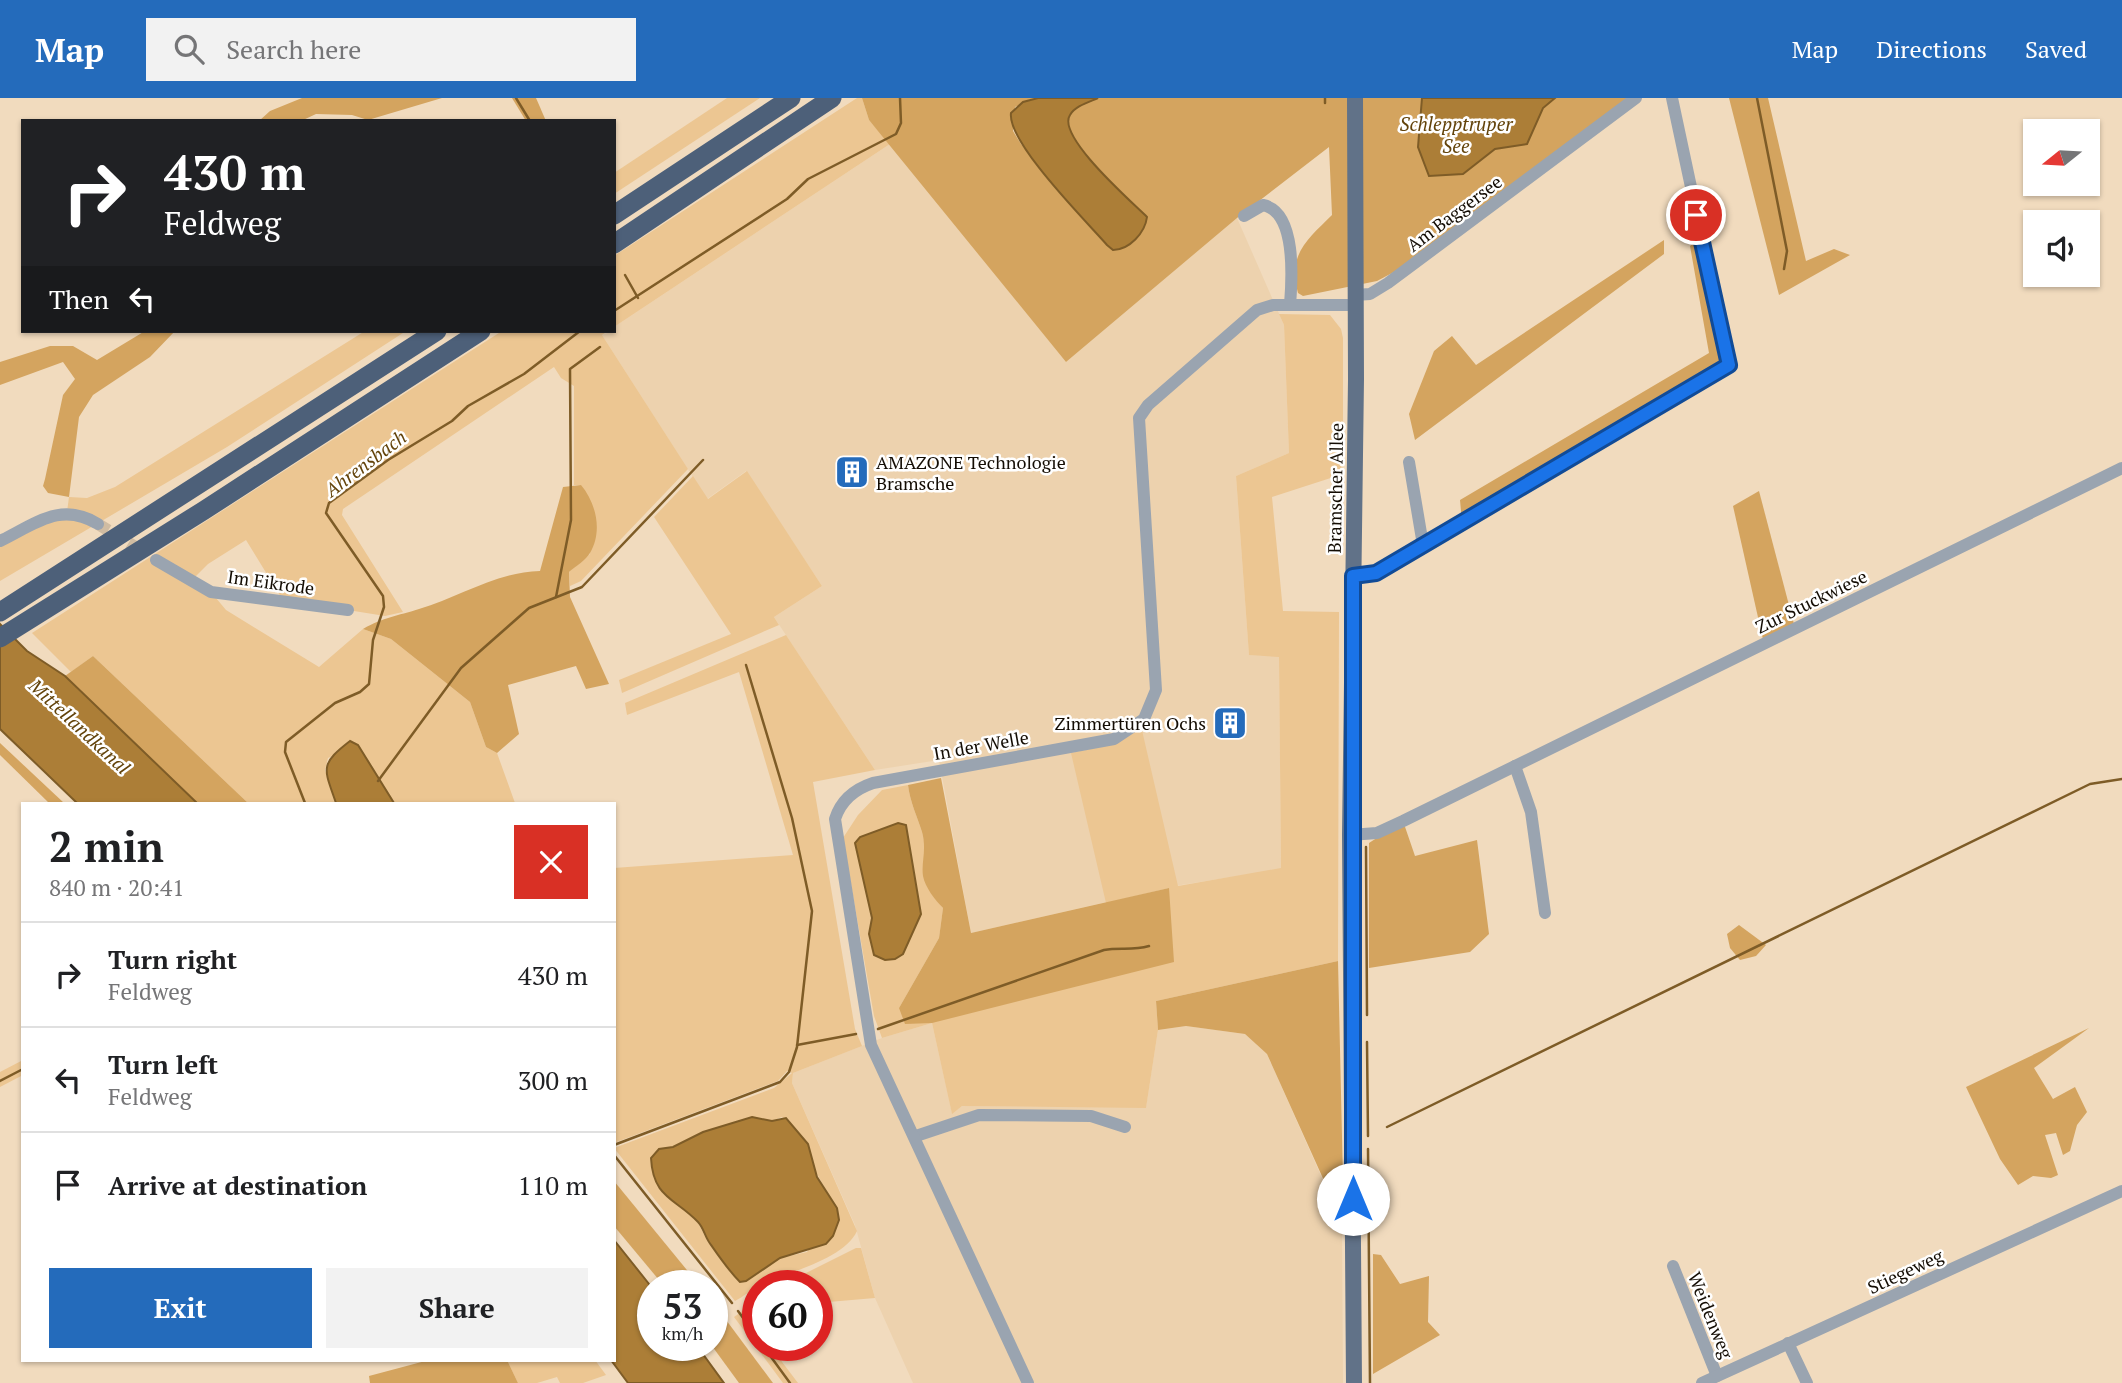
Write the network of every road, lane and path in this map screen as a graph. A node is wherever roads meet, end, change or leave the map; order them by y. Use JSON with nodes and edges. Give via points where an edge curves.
{"nodes":[{"id":1,"x":791,"y":98,"type":"edge"},
{"id":2,"x":832,"y":98,"type":"edge"},
{"id":3,"x":1354,"y":98,"type":"edge"},
{"id":4,"x":1636,"y":98,"type":"edge"},
{"id":5,"x":1672,"y":98,"type":"edge"},
{"id":6,"x":616,"y":214,"type":"edge"},
{"id":7,"x":1244,"y":216,"type":"dead end"},
{"id":8,"x":616,"y":243,"type":"edge"},
{"id":9,"x":1355,"y":300,"type":"junction"},
{"id":10,"x":1290,"y":305,"type":"junction"},
{"id":11,"x":434,"y":333,"type":"edge"},
{"id":12,"x":478,"y":333,"type":"edge"},
{"id":13,"x":1409,"y":462,"type":"dead end"},
{"id":14,"x":2122,"y":468,"type":"edge"},
{"id":15,"x":98,"y":524,"type":"tunnel mouth"},
{"id":16,"x":0,"y":541,"type":"edge"},
{"id":17,"x":1423,"y":545,"type":"junction"},
{"id":18,"x":156,"y":560,"type":"tunnel mouth"},
{"id":19,"x":1353,"y":576,"type":"junction"},
{"id":20,"x":348,"y":610,"type":"dead end"},
{"id":21,"x":2,"y":611,"type":"edge"},
{"id":22,"x":0,"y":638,"type":"edge"},
{"id":23,"x":1515,"y":766,"type":"junction"},
{"id":24,"x":1350,"y":835,"type":"junction"},
{"id":25,"x":1545,"y":913,"type":"dead end"},
{"id":26,"x":1125,"y":1127,"type":"dead end"},
{"id":27,"x":916,"y":1136,"type":"junction"},
{"id":28,"x":2122,"y":1191,"type":"edge"},
{"id":29,"x":1673,"y":1266,"type":"dead end"},
{"id":30,"x":1788,"y":1343,"type":"junction"},
{"id":31,"x":1717,"y":1376,"type":"junction"},
{"id":32,"x":1028,"y":1383,"type":"edge"},
{"id":33,"x":1354,"y":1383,"type":"edge"},
{"id":34,"x":1702,"y":1383,"type":"edge"},
{"id":35,"x":1807,"y":1383,"type":"edge"}],
"edges":[{"from":1,"to":6,"type":"highway"},
{"from":2,"to":8,"type":"highway"},
{"from":3,"to":9,"type":"main road","name":"Bramscher Allee"},
{"from":4,"to":9,"type":"street","name":"Am Baggersee","via":[[1388,283]]},
{"from":5,"to":17,"type":"street","via":[[1729,365]]},
{"from":7,"to":10,"type":"street","via":[[1263,205],[1279,216],[1291,253]]},
{"from":9,"to":10,"type":"street","name":"In der Welle"},
{"from":9,"to":19,"type":"main road","name":"Bramscher Allee"},
{"from":10,"to":27,"type":"street","name":"In der Welle","via":[[1257,310],[1148,405],[1139,418],[1156,690],[1144,719],[1114,739],[873,783],[857,789],[838,809],[835,819],[871,1045]]},
{"from":11,"to":21,"type":"highway"},
{"from":12,"to":22,"type":"highway"},
{"from":13,"to":17,"type":"street"},
{"from":14,"to":23,"type":"street","name":"Zur Stuckwiese"},
{"from":15,"to":16,"type":"street","via":[[83,514],[67,512]]},
{"from":17,"to":19,"type":"street","via":[[1376,573]]},
{"from":18,"to":20,"type":"street","name":"Im Eikrode","via":[[211,592]]},
{"from":19,"to":24,"type":"main road","name":"Bramscher Allee"},
{"from":23,"to":24,"type":"street","name":"Zur Stuckwiese","via":[[1377,833]]},
{"from":23,"to":25,"type":"street","via":[[1531,812]]},
{"from":24,"to":33,"type":"main road","name":"Bramscher Allee"},
{"from":26,"to":27,"type":"street","via":[[1091,1116],[979,1115]]},
{"from":27,"to":32,"type":"street","name":"In der Welle"},
{"from":28,"to":30,"type":"street","name":"Stiegeweg"},
{"from":29,"to":31,"type":"street","name":"Weidenweg"},
{"from":30,"to":31,"type":"street","name":"Stiegeweg"},
{"from":30,"to":35,"type":"street"},
{"from":31,"to":34,"type":"street","name":"Stiegeweg"}]}
